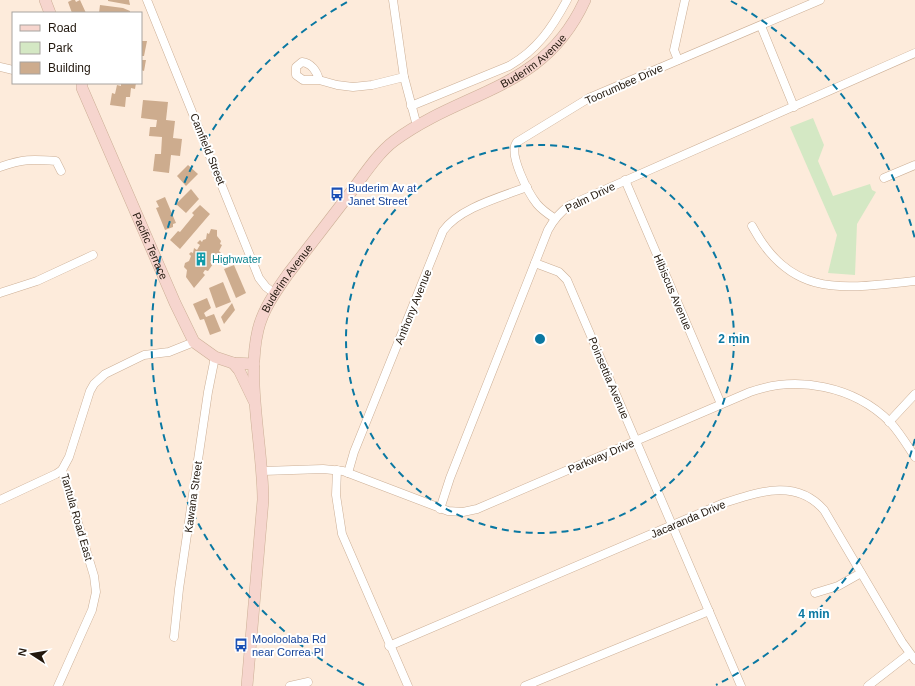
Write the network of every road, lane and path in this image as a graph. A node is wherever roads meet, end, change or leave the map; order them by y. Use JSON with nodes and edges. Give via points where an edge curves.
{"nodes":[{"id":1,"x":45,"y":0,"type":"edge"},
{"id":2,"x":147,"y":0,"type":"edge"},
{"id":3,"x":392,"y":0,"type":"edge"},
{"id":4,"x":567,"y":0,"type":"edge"},
{"id":5,"x":585,"y":0,"type":"edge"},
{"id":6,"x":684,"y":0,"type":"edge"},
{"id":7,"x":820,"y":0,"type":"edge"},
{"id":8,"x":50,"y":12,"type":"edge"},
{"id":9,"x":761,"y":26,"type":"junction"},
{"id":10,"x":915,"y":53,"type":"edge"},
{"id":11,"x":678,"y":60,"type":"junction"},
{"id":12,"x":0,"y":67,"type":"edge"},
{"id":13,"x":12,"y":70,"type":"edge"},
{"id":14,"x":404,"y":77,"type":"junction"},
{"id":15,"x":319,"y":80,"type":"dead end"},
{"id":16,"x":81,"y":85,"type":"edge"},
{"id":17,"x":411,"y":106,"type":"junction"},
{"id":18,"x":794,"y":107,"type":"junction"},
{"id":19,"x":417,"y":126,"type":"junction"},
{"id":20,"x":915,"y":165,"type":"edge"},
{"id":21,"x":0,"y":167,"type":"edge"},
{"id":22,"x":61,"y":171,"type":"dead end"},
{"id":23,"x":884,"y":178,"type":"dead end"},
{"id":24,"x":625,"y":180,"type":"junction"},
{"id":25,"x":527,"y":187,"type":"junction"},
{"id":26,"x":554,"y":218,"type":"junction"},
{"id":27,"x":752,"y":226,"type":"dead end"},
{"id":28,"x":93,"y":255,"type":"dead end"},
{"id":29,"x":535,"y":263,"type":"junction"},
{"id":30,"x":915,"y":281,"type":"edge"},
{"id":31,"x":0,"y":293,"type":"edge"},
{"id":32,"x":274,"y":293,"type":"junction"},
{"id":33,"x":194,"y":342,"type":"junction"},
{"id":34,"x":215,"y":357,"type":"junction"},
{"id":35,"x":233,"y":363,"type":"junction"},
{"id":36,"x":254,"y":364,"type":"junction"},
{"id":37,"x":915,"y":394,"type":"edge"},
{"id":38,"x":721,"y":404,"type":"junction"},
{"id":39,"x":256,"y":406,"type":"junction"},
{"id":40,"x":889,"y":422,"type":"junction"},
{"id":41,"x":636,"y":440,"type":"junction"},
{"id":42,"x":915,"y":457,"type":"edge"},
{"id":43,"x":62,"y":470,"type":"junction"},
{"id":44,"x":337,"y":470,"type":"junction"},
{"id":45,"x":263,"y":471,"type":"junction"},
{"id":46,"x":348,"y":473,"type":"junction"},
{"id":47,"x":0,"y":500,"type":"edge"},
{"id":48,"x":440,"y":509,"type":"junction"},
{"id":49,"x":672,"y":526,"type":"junction"},
{"id":50,"x":861,"y":573,"type":"junction"},
{"id":51,"x":815,"y":593,"type":"dead end"},
{"id":52,"x":709,"y":611,"type":"junction"},
{"id":53,"x":174,"y":637,"type":"dead end"},
{"id":54,"x":389,"y":646,"type":"junction"},
{"id":55,"x":912,"y":657,"type":"edge"},
{"id":56,"x":308,"y":682,"type":"dead end"},
{"id":57,"x":58,"y":686,"type":"edge"},
{"id":58,"x":248,"y":686,"type":"edge"},
{"id":59,"x":290,"y":686,"type":"edge"},
{"id":60,"x":408,"y":686,"type":"edge"},
{"id":61,"x":525,"y":686,"type":"edge"},
{"id":62,"x":741,"y":686,"type":"edge"},
{"id":63,"x":868,"y":686,"type":"edge"}],
"edges":[{"from":1,"to":8,"type":"main road"},
{"from":2,"to":32,"type":"street","name":"Camfield Street","via":[[259,278]]},
{"from":3,"to":14,"type":"street"},
{"from":4,"to":17,"type":"street","name":"Buderim Avenue","via":[[548,33],[519,60]]},
{"from":5,"to":19,"type":"main road","name":"Buderim Avenue","via":[[564,37],[536,64],[517,77]]},
{"from":6,"to":11,"type":"street","via":[[674,50]]},
{"from":7,"to":9,"type":"street","name":"Toorumbee Drive"},
{"from":9,"to":11,"type":"street","name":"Toorumbee Drive"},
{"from":9,"to":18,"type":"street"},
{"from":10,"to":18,"type":"street","name":"Palm Drive"},
{"from":11,"to":25,"type":"street","name":"Toorumbee Drive","via":[[589,98],[517,142],[514,157]]},
{"from":12,"to":13,"type":"street"},
{"from":14,"to":15,"type":"street","via":[[353,87]]},
{"from":14,"to":17,"type":"street"},
{"from":16,"to":33,"type":"main road","name":"Pacific Terrace"},
{"from":17,"to":19,"type":"street"},
{"from":18,"to":24,"type":"street","name":"Palm Drive"},
{"from":19,"to":32,"type":"main road","name":"Buderim Avenue","via":[[393,142],[374,161]]},
{"from":20,"to":23,"type":"street"},
{"from":21,"to":22,"type":"street","via":[[22,159],[32,159],[56,161]]},
{"from":24,"to":26,"type":"street","name":"Palm Drive","via":[[570,204]]},
{"from":24,"to":38,"type":"street","name":"Hibiscus Avenue"},
{"from":25,"to":26,"type":"street","name":"Toorumbee Drive","via":[[536,203]]},
{"from":25,"to":46,"type":"street","name":"Anthony Avenue","via":[[460,214],[449,222],[443,231],[354,452]]},
{"from":26,"to":29,"type":"street","name":"Palm Drive"},
{"from":27,"to":30,"type":"street","via":[[766,251],[794,273],[811,281],[844,287]]},
{"from":28,"to":31,"type":"street","via":[[37,281]]},
{"from":29,"to":41,"type":"street","name":"Poinsettia Avenue","via":[[559,272],[565,278]]},
{"from":29,"to":48,"type":"street","name":"Palm Drive"},
{"from":32,"to":36,"type":"main road","name":"Buderim Avenue","via":[[261,318]]},
{"from":33,"to":34,"type":"main road","name":"Pacific Terrace"},
{"from":33,"to":43,"type":"street","name":"Tantula Road East","via":[[173,351],[144,355],[99,379],[90,391],[69,457]]},
{"from":34,"to":35,"type":"main road","name":"Pacific Terrace"},
{"from":34,"to":53,"type":"street","name":"Kawana Street","via":[[179,589]]},
{"from":35,"to":36,"type":"main road","name":"Pacific Terrace"},
{"from":35,"to":39,"type":"main road"},
{"from":36,"to":39,"type":"main road","name":"Buderim Avenue"},
{"from":37,"to":40,"type":"street"},
{"from":38,"to":40,"type":"street","name":"Parkway Drive","via":[[762,388],[805,384],[844,393],[868,406]]},
{"from":38,"to":41,"type":"street","name":"Parkway Drive"},
{"from":39,"to":45,"type":"main road","name":"Buderim Avenue"},
{"from":40,"to":42,"type":"street","name":"Parkway Drive"},
{"from":41,"to":48,"type":"street","name":"Parkway Drive","via":[[477,509],[456,512]]},
{"from":41,"to":49,"type":"street","name":"Poinsettia Avenue"},
{"from":43,"to":47,"type":"street"},
{"from":43,"to":57,"type":"street","name":"Tantula Road East","via":[[94,576],[96,592],[92,610]]},
{"from":44,"to":45,"type":"street","name":"Parkway Drive"},
{"from":44,"to":46,"type":"street","name":"Parkway Drive"},
{"from":44,"to":54,"type":"street","via":[[337,504],[342,534]]},
{"from":45,"to":58,"type":"main road","name":"Buderim Avenue","via":[[263,500]]},
{"from":46,"to":48,"type":"street","name":"Parkway Drive"},
{"from":49,"to":50,"type":"street","name":"Jacaranda Drive","via":[[724,503],[780,490],[798,492],[816,502],[824,510]]},
{"from":49,"to":52,"type":"street","name":"Poinsettia Avenue"},
{"from":49,"to":54,"type":"street","name":"Jacaranda Drive"},
{"from":50,"to":51,"type":"street","via":[[838,586]]},
{"from":50,"to":55,"type":"street","name":"Jacaranda Drive"},
{"from":52,"to":61,"type":"street"},
{"from":52,"to":62,"type":"street","name":"Poinsettia Avenue"},
{"from":54,"to":60,"type":"street"},
{"from":55,"to":63,"type":"street"},
{"from":56,"to":59,"type":"street"}]}
